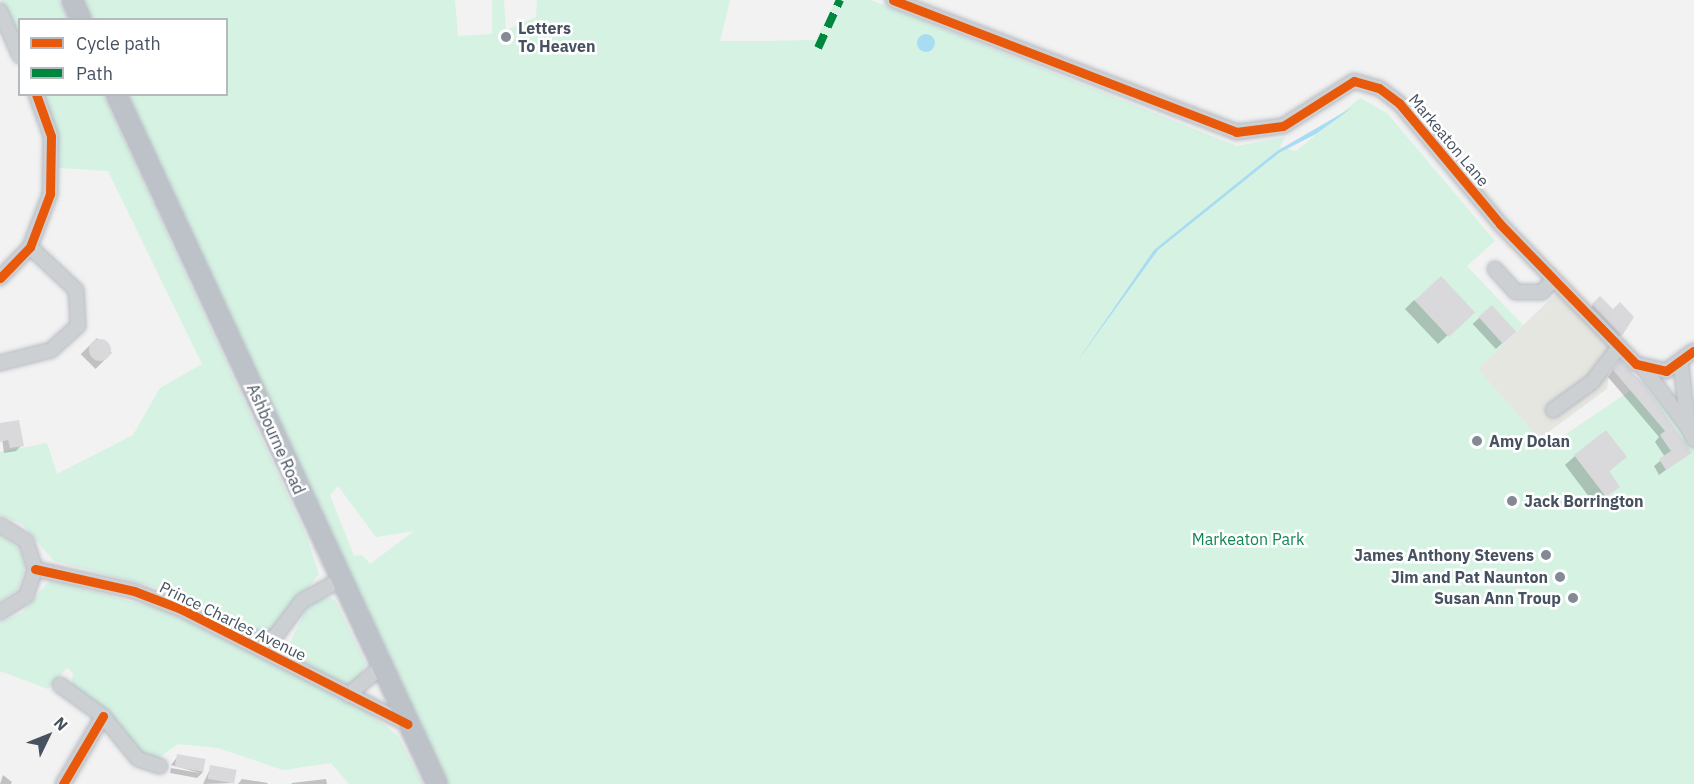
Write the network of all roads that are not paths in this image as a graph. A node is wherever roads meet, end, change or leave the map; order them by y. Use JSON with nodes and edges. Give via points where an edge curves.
{"nodes":[{"id":1,"x":72,"y":0,"type":"edge"},
{"id":2,"x":893,"y":0,"type":"edge"},
{"id":3,"x":0,"y":11,"type":"edge"},
{"id":4,"x":80,"y":18,"type":"edge"},
{"id":5,"x":18,"y":52,"type":"edge"},
{"id":6,"x":37,"y":96,"type":"edge"},
{"id":7,"x":117,"y":96,"type":"edge"},
{"id":8,"x":30,"y":247,"type":"junction"},
{"id":9,"x":1495,"y":269,"type":"dead end"},
{"id":10,"x":0,"y":278,"type":"edge"},
{"id":11,"x":1553,"y":280,"type":"junction"},
{"id":12,"x":1619,"y":347,"type":"junction"},
{"id":13,"x":1694,"y":351,"type":"edge"},
{"id":14,"x":0,"y":363,"type":"edge"},
{"id":15,"x":1681,"y":365,"type":"junction"},
{"id":16,"x":1644,"y":369,"type":"junction"},
{"id":17,"x":1553,"y":410,"type":"dead end"},
{"id":18,"x":1688,"y":427,"type":"junction"},
{"id":19,"x":1694,"y":440,"type":"edge"},
{"id":20,"x":0,"y":525,"type":"edge"},
{"id":21,"x":36,"y":569,"type":"junction"},
{"id":22,"x":340,"y":580,"type":"junction"},
{"id":23,"x":0,"y":612,"type":"edge"},
{"id":24,"x":231,"y":635,"type":"junction"},
{"id":25,"x":381,"y":667,"type":"junction"},
{"id":26,"x":60,"y":685,"type":"dead end"},
{"id":27,"x":348,"y":695,"type":"junction"},
{"id":28,"x":103,"y":716,"type":"junction"},
{"id":29,"x":408,"y":724,"type":"junction"},
{"id":30,"x":160,"y":766,"type":"dead end"},
{"id":31,"x":63,"y":784,"type":"edge"},
{"id":32,"x":436,"y":784,"type":"edge"}],
"edges":[{"from":1,"to":4,"type":"highway"},
{"from":2,"to":11,"type":"street","name":"Markeaton Lane","via":[[1172,112],[1236,132],[1277,128],[1348,84],[1368,84],[1404,109]]},
{"from":3,"to":5,"type":"street"},
{"from":6,"to":8,"type":"street","via":[[51,136],[53,171],[48,205]]},
{"from":7,"to":22,"type":"highway","name":"Ashbourne Road"},
{"from":8,"to":10,"type":"street"},
{"from":8,"to":14,"type":"street","via":[[76,290],[78,326],[51,350]]},
{"from":9,"to":11,"type":"street","via":[[1515,292],[1542,292]]},
{"from":11,"to":12,"type":"street","name":"Markeaton Lane"},
{"from":12,"to":16,"type":"street","name":"Markeaton Lane"},
{"from":12,"to":17,"type":"street","via":[[1592,382]]},
{"from":13,"to":15,"type":"street"},
{"from":15,"to":16,"type":"street","via":[[1665,371]]},
{"from":15,"to":18,"type":"street"},
{"from":16,"to":18,"type":"street","name":"Markeaton Lane"},
{"from":18,"to":19,"type":"street"},
{"from":20,"to":21,"type":"street","via":[[26,541]]},
{"from":21,"to":23,"type":"street","via":[[26,596]]},
{"from":21,"to":24,"type":"street","name":"Prince Charles Avenue","via":[[134,591]]},
{"from":22,"to":24,"type":"street","name":"Prince Charles Avenue","via":[[302,602],[274,638]]},
{"from":22,"to":25,"type":"highway","name":"Ashbourne Road"},
{"from":24,"to":27,"type":"street","name":"Prince Charles Avenue"},
{"from":25,"to":27,"type":"street"},
{"from":25,"to":29,"type":"highway","name":"Ashbourne Road"},
{"from":26,"to":28,"type":"street"},
{"from":27,"to":29,"type":"street","name":"Prince Charles Avenue"},
{"from":28,"to":30,"type":"street","via":[[138,759]]},
{"from":28,"to":31,"type":"street"},
{"from":29,"to":32,"type":"highway","name":"Ashbourne Road"}]}
